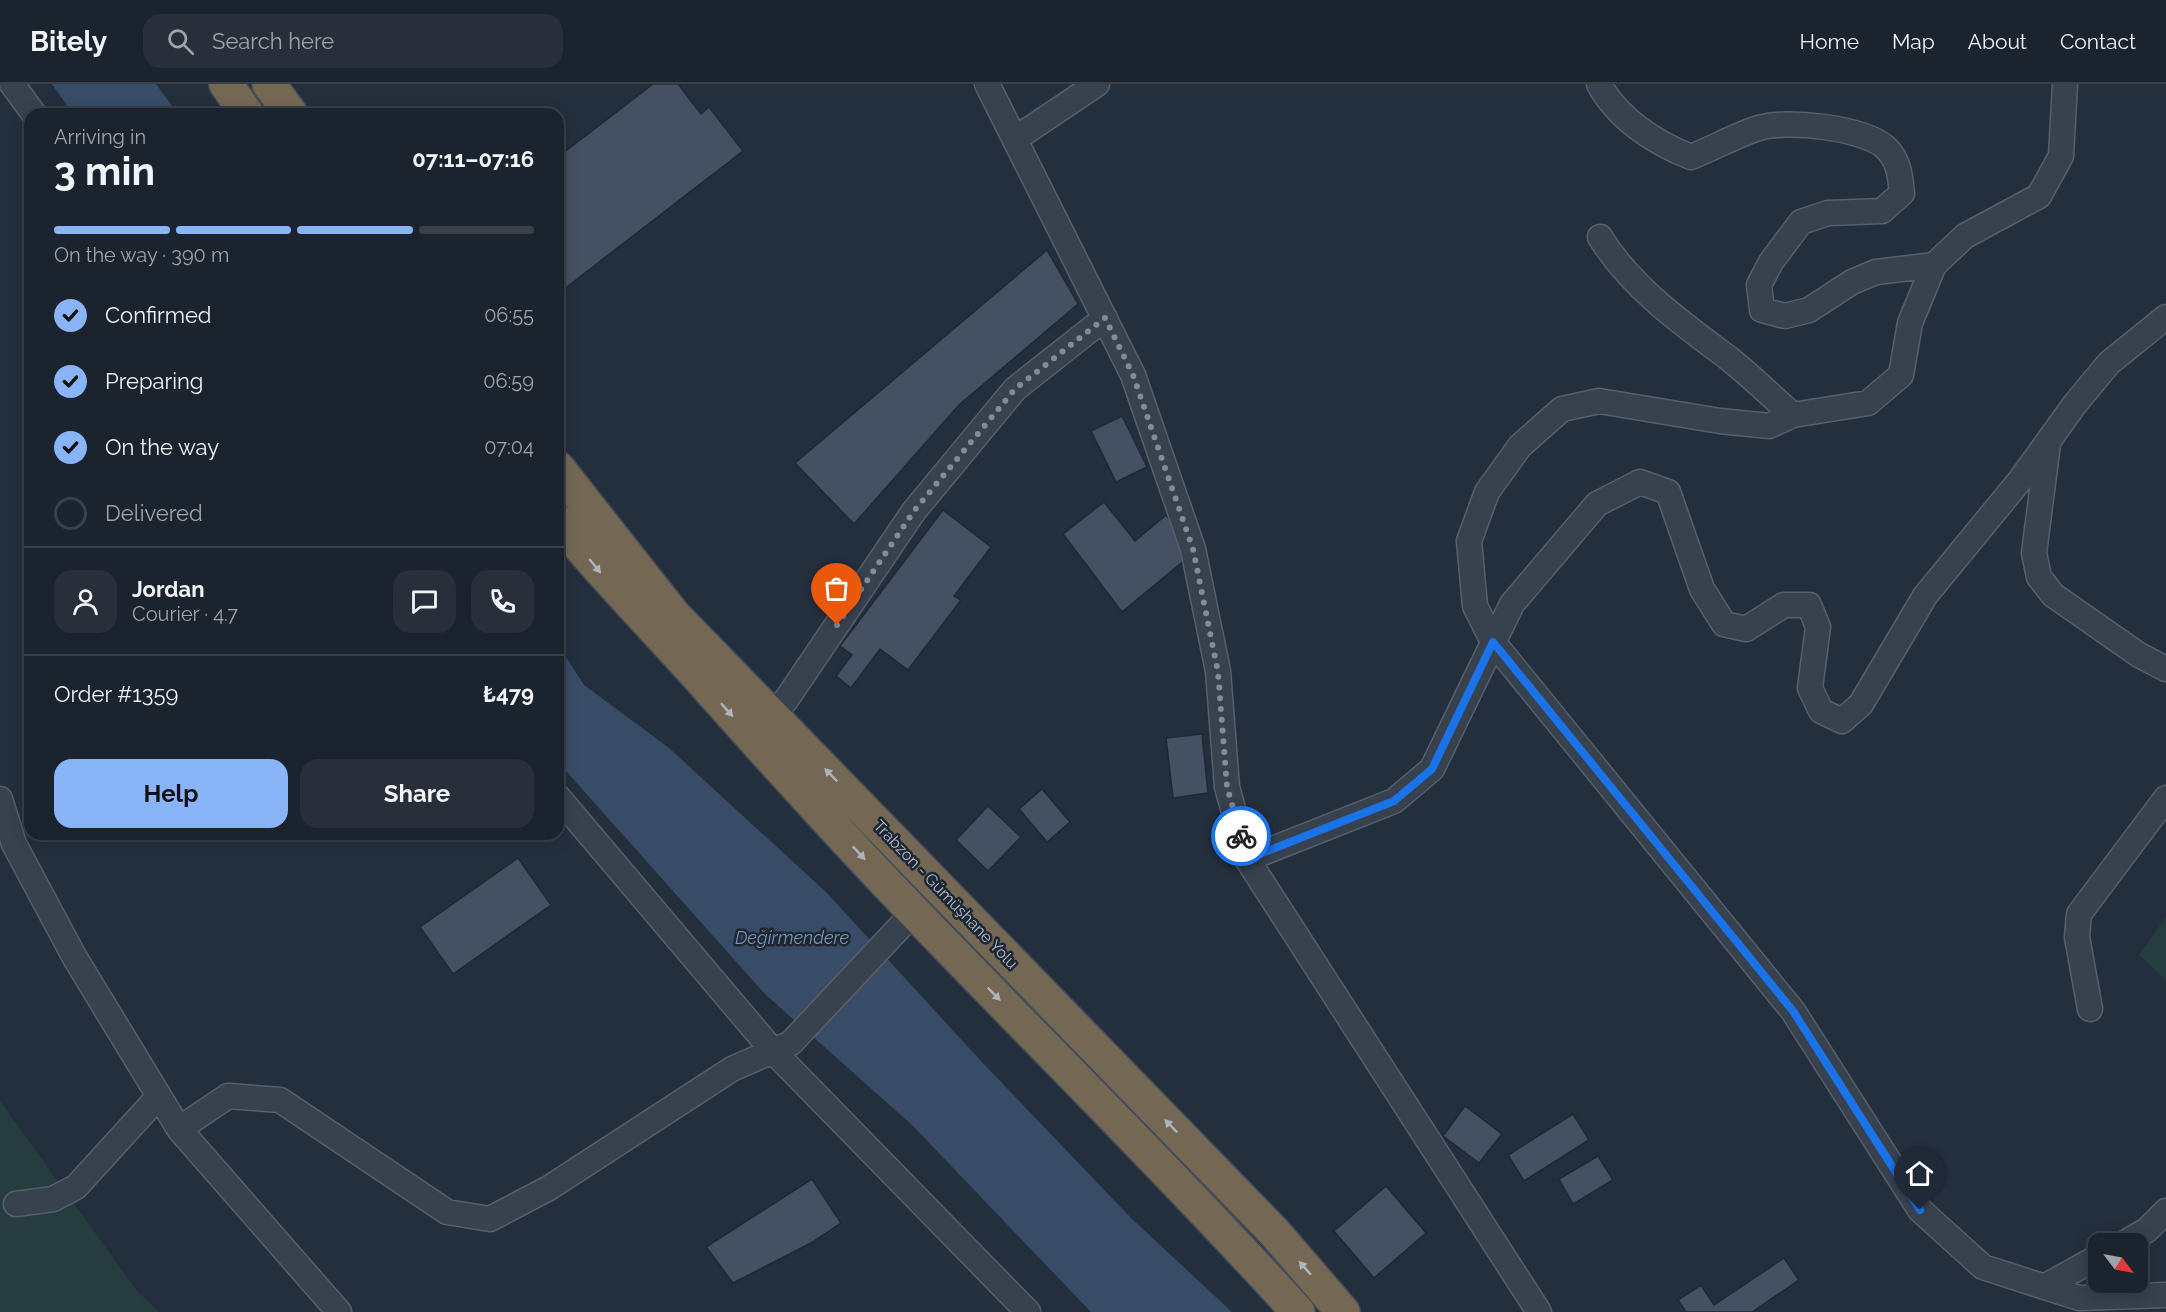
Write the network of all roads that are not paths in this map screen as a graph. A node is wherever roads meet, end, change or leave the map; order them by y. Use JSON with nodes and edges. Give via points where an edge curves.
{"nodes":[{"id":1,"x":12,"y":84,"type":"edge"},
{"id":2,"x":226,"y":84,"type":"edge"},
{"id":3,"x":269,"y":84,"type":"edge"},
{"id":4,"x":987,"y":84,"type":"edge"},
{"id":5,"x":1097,"y":84,"type":"edge"},
{"id":6,"x":1599,"y":84,"type":"edge"},
{"id":7,"x":2065,"y":84,"type":"edge"},
{"id":8,"x":30,"y":108,"type":"edge"},
{"id":9,"x":243,"y":108,"type":"edge"},
{"id":10,"x":287,"y":108,"type":"edge"},
{"id":11,"x":1015,"y":140,"type":"junction"},
{"id":12,"x":1600,"y":237,"type":"dead end"},
{"id":13,"x":1934,"y":265,"type":"junction"},
{"id":14,"x":1105,"y":318,"type":"junction"},
{"id":15,"x":2166,"y":318,"type":"edge"},
{"id":16,"x":1793,"y":415,"type":"junction"},
{"id":17,"x":2048,"y":442,"type":"junction"},
{"id":18,"x":564,"y":476,"type":"edge"},
{"id":19,"x":564,"y":528,"type":"edge"},
{"id":20,"x":1493,"y":642,"type":"junction"},
{"id":21,"x":2166,"y":669,"type":"edge"},
{"id":22,"x":772,"y":715,"type":"junction"},
{"id":23,"x":2166,"y":798,"type":"edge"},
{"id":24,"x":0,"y":799,"type":"edge"},
{"id":25,"x":564,"y":804,"type":"edge"},
{"id":26,"x":1247,"y":859,"type":"junction"},
{"id":27,"x":906,"y":921,"type":"junction"},
{"id":28,"x":2090,"y":1009,"type":"dead end"},
{"id":29,"x":782,"y":1047,"type":"junction"},
{"id":30,"x":159,"y":1096,"type":"junction"},
{"id":31,"x":179,"y":1129,"type":"junction"},
{"id":32,"x":16,"y":1204,"type":"dead end"},
{"id":33,"x":2166,"y":1211,"type":"edge"},
{"id":34,"x":2142,"y":1233,"type":"edge"},
{"id":35,"x":2088,"y":1263,"type":"edge"},
{"id":36,"x":2044,"y":1287,"type":"junction"},
{"id":37,"x":2166,"y":1295,"type":"edge"},
{"id":38,"x":339,"y":1312,"type":"edge"},
{"id":39,"x":1028,"y":1312,"type":"edge"},
{"id":40,"x":1298,"y":1312,"type":"edge"},
{"id":41,"x":1344,"y":1312,"type":"edge"},
{"id":42,"x":1539,"y":1312,"type":"edge"}],
"edges":[{"from":1,"to":8,"type":"street"},
{"from":2,"to":9,"type":"highway"},
{"from":3,"to":10,"type":"highway"},
{"from":4,"to":11,"type":"street"},
{"from":5,"to":11,"type":"street"},
{"from":6,"to":13,"type":"street","via":[[1609,102],[1628,119],[1667,148],[1691,157],[1761,127],[1810,123],[1884,146],[1899,166],[1902,193],[1882,211],[1828,213],[1801,222],[1771,262],[1760,285],[1762,310],[1785,316],[1809,310],[1852,282],[1876,272]]},
{"from":7,"to":13,"type":"street","via":[[2061,156],[2039,196],[1965,236]]},
{"from":11,"to":14,"type":"street"},
{"from":12,"to":16,"type":"street","via":[[1631,277],[1705,344],[1726,357]]},
{"from":13,"to":16,"type":"street","via":[[1910,323],[1901,375],[1868,403]]},
{"from":14,"to":22,"type":"street","via":[[1015,389],[914,511]]},
{"from":14,"to":26,"type":"street","via":[[1133,375],[1193,549],[1218,672],[1227,787]]},
{"from":15,"to":17,"type":"street","via":[[2109,363]]},
{"from":16,"to":20,"type":"street","via":[[1769,426],[1599,401],[1562,409],[1520,446],[1487,492],[1469,541],[1475,606]]},
{"from":17,"to":20,"type":"street","via":[[1925,596],[1861,704],[1842,721],[1821,711],[1810,688],[1818,627],[1809,605],[1784,605],[1746,629],[1724,624],[1702,589],[1668,492],[1640,482],[1597,504],[1512,604]]},
{"from":17,"to":21,"type":"street","via":[[2034,553],[2039,577],[2054,595],[2139,655]]},
{"from":18,"to":22,"type":"highway","name":"Trabzon - Gümüşhane Yolu","via":[[673,614]]},
{"from":19,"to":27,"type":"highway","name":"Trabzon - Gümüşhane Yolu","one_way":true},
{"from":20,"to":26,"type":"street","via":[[1432,769],[1394,801]]},
{"from":20,"to":36,"type":"street","via":[[1793,1011],[1920,1210],[1983,1268]]},
{"from":41,"to":22,"type":"highway","name":"Trabzon - Gümüşhane Yolu","one_way":true,"via":[[1275,1233]]},
{"from":23,"to":28,"type":"street","via":[[2079,914],[2077,938]]},
{"from":24,"to":30,"type":"street","via":[[25,865],[75,958]]},
{"from":25,"to":29,"type":"street"},
{"from":26,"to":42,"type":"street"},
{"from":27,"to":29,"type":"street"},
{"from":27,"to":40,"type":"highway","name":"Trabzon - Gümüşhane Yolu","one_way":true,"via":[[1205,1210]]},
{"from":29,"to":31,"type":"street","via":[[732,1069],[549,1188],[490,1219],[447,1212],[280,1100],[228,1096]]},
{"from":29,"to":39,"type":"street"},
{"from":30,"to":31,"type":"street"},
{"from":30,"to":32,"type":"street","via":[[76,1187],[53,1199]]},
{"from":31,"to":38,"type":"street"},
{"from":33,"to":34,"type":"street"},
{"from":35,"to":36,"type":"street"},
{"from":36,"to":37,"type":"street","via":[[2079,1298]]}]}
